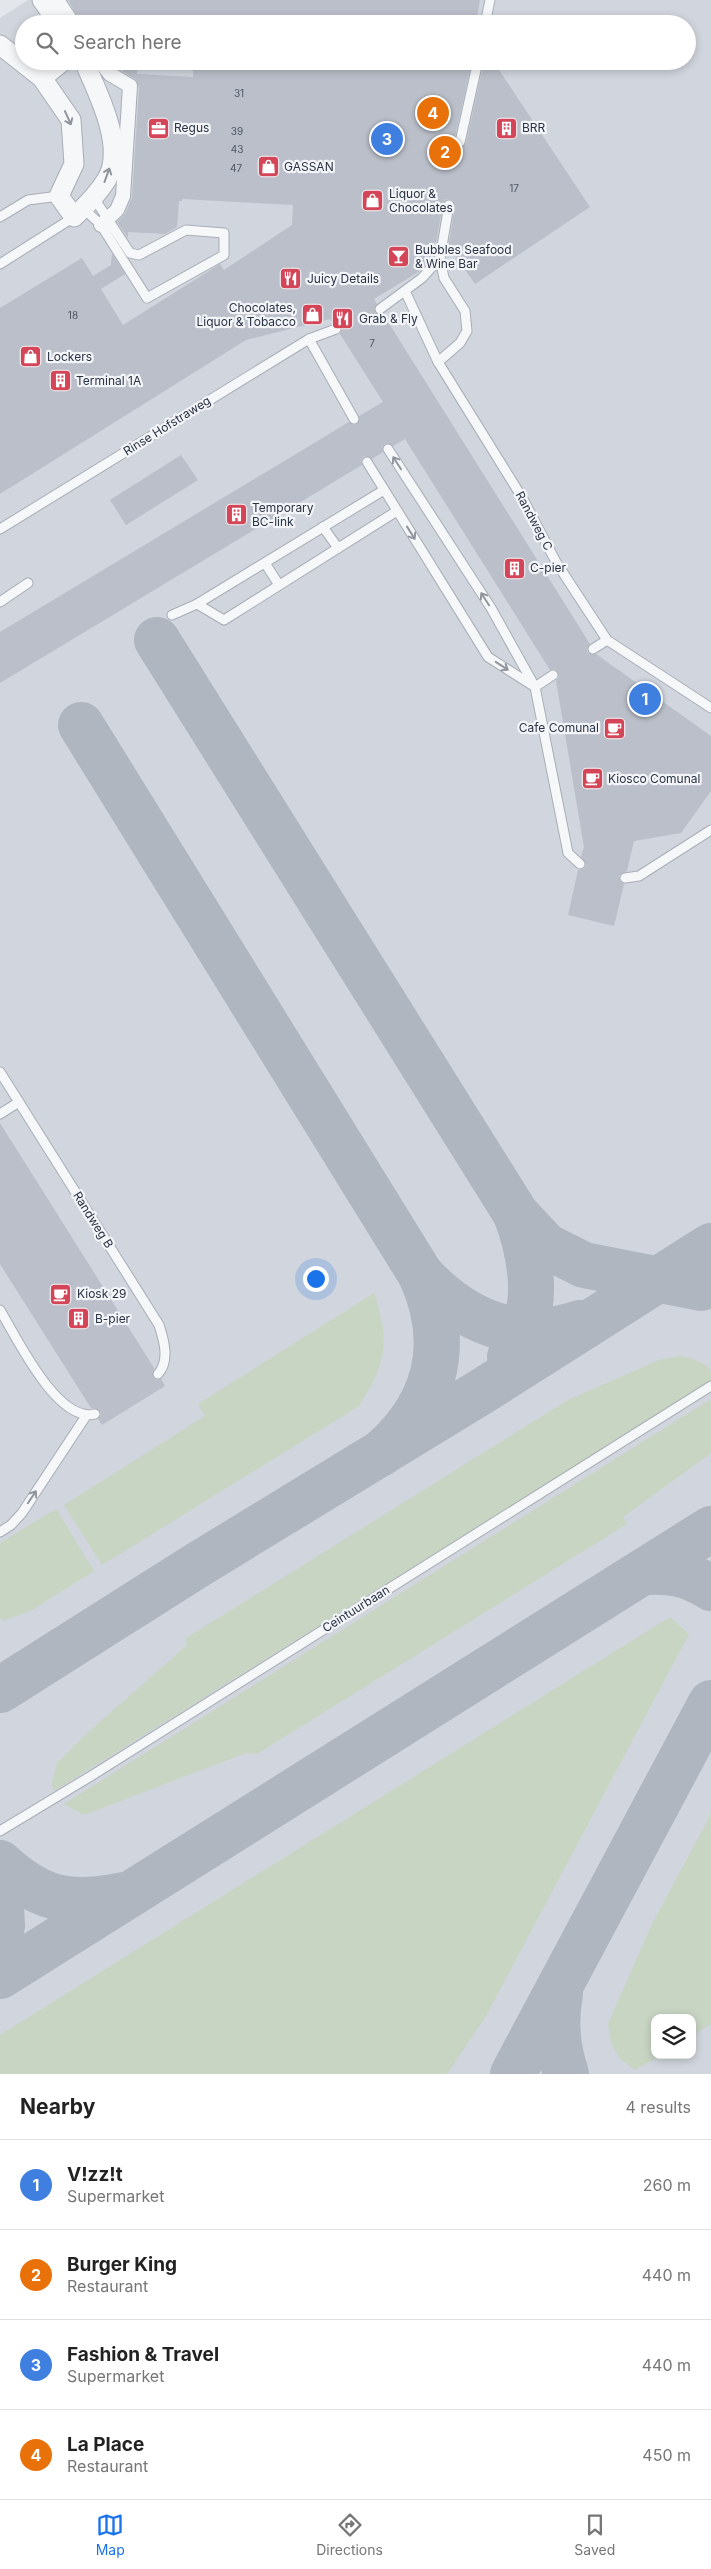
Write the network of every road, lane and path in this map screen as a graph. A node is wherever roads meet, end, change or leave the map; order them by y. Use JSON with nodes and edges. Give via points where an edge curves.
{"nodes":[{"id":1,"x":42,"y":0,"type":"edge"},
{"id":2,"x":57,"y":0,"type":"edge"},
{"id":3,"x":490,"y":0,"type":"edge"},
{"id":4,"x":53,"y":15,"type":"edge"},
{"id":5,"x":67,"y":15,"type":"edge"},
{"id":6,"x":487,"y":15,"type":"edge"},
{"id":7,"x":0,"y":45,"type":"edge"},
{"id":8,"x":15,"y":57,"type":"edge"},
{"id":9,"x":32,"y":70,"type":"edge"},
{"id":10,"x":52,"y":70,"type":"edge"},
{"id":11,"x":88,"y":70,"type":"edge"},
{"id":12,"x":107,"y":70,"type":"edge"},
{"id":13,"x":476,"y":70,"type":"edge"},
{"id":14,"x":42,"y":78,"type":"junction"},
{"id":15,"x":460,"y":142,"type":"dead end"},
{"id":16,"x":59,"y":196,"type":"junction"},
{"id":17,"x":449,"y":205,"type":"dead end"},
{"id":18,"x":84,"y":208,"type":"junction"},
{"id":19,"x":0,"y":217,"type":"edge"},
{"id":20,"x":104,"y":222,"type":"junction"},
{"id":21,"x":440,"y":258,"type":"junction"},
{"id":22,"x":0,"y":264,"type":"edge"},
{"id":23,"x":405,"y":291,"type":"junction"},
{"id":24,"x":380,"y":309,"type":"dead end"},
{"id":25,"x":336,"y":329,"type":"dead end"},
{"id":26,"x":309,"y":339,"type":"junction"},
{"id":27,"x":438,"y":362,"type":"junction"},
{"id":28,"x":354,"y":419,"type":"dead end"},
{"id":29,"x":388,"y":449,"type":"dead end"},
{"id":30,"x":367,"y":462,"type":"dead end"},
{"id":31,"x":384,"y":490,"type":"junction"},
{"id":32,"x":397,"y":511,"type":"junction"},
{"id":33,"x":324,"y":526,"type":"junction"},
{"id":34,"x":0,"y":529,"type":"edge"},
{"id":35,"x":338,"y":548,"type":"junction"},
{"id":36,"x":265,"y":563,"type":"junction"},
{"id":37,"x":28,"y":582,"type":"dead end"},
{"id":38,"x":279,"y":585,"type":"junction"},
{"id":39,"x":0,"y":602,"type":"edge"},
{"id":40,"x":197,"y":604,"type":"junction"},
{"id":41,"x":172,"y":615,"type":"dead end"},
{"id":42,"x":607,"y":640,"type":"junction"},
{"id":43,"x":593,"y":649,"type":"dead end"},
{"id":44,"x":553,"y":676,"type":"dead end"},
{"id":45,"x":535,"y":687,"type":"junction"},
{"id":46,"x":711,"y":708,"type":"edge"},
{"id":47,"x":711,"y":830,"type":"edge"},
{"id":48,"x":580,"y":864,"type":"dead end"},
{"id":49,"x":626,"y":878,"type":"dead end"},
{"id":50,"x":0,"y":1072,"type":"edge"},
{"id":51,"x":19,"y":1102,"type":"junction"},
{"id":52,"x":0,"y":1114,"type":"edge"},
{"id":53,"x":0,"y":1310,"type":"edge"},
{"id":54,"x":158,"y":1374,"type":"dead end"},
{"id":55,"x":711,"y":1386,"type":"edge"},
{"id":56,"x":0,"y":1532,"type":"edge"},
{"id":57,"x":0,"y":1830,"type":"edge"}],
"edges":[{"from":1,"to":4,"type":"street"},
{"from":2,"to":5,"type":"street"},
{"from":3,"to":6,"type":"lane"},
{"from":7,"to":8,"type":"street"},
{"from":9,"to":14,"type":"street"},
{"from":10,"to":14,"type":"street"},
{"from":18,"to":11,"type":"street","one_way":true,"via":[[108,178],[113,151],[108,116]]},
{"from":12,"to":20,"type":"street","via":[[130,86],[123,196],[117,210]]},
{"from":13,"to":15,"type":"lane"},
{"from":14,"to":16,"type":"street","one_way":true,"via":[[71,120],[74,164]]},
{"from":16,"to":18,"type":"street"},
{"from":16,"to":19,"type":"lane","via":[[28,200]]},
{"from":17,"to":21,"type":"lane"},
{"from":18,"to":20,"type":"lane"},
{"from":18,"to":20,"type":"lane"},
{"from":18,"to":22,"type":"lane"},
{"from":20,"to":20,"type":"lane","via":[[147,298],[224,255],[224,233],[186,230],[139,255],[130,253]]},
{"from":21,"to":23,"type":"lane"},
{"from":21,"to":27,"type":"lane","via":[[444,278],[465,311],[468,331],[460,343]]},
{"from":23,"to":24,"type":"lane"},
{"from":23,"to":27,"type":"lane","name":"Randweg C"},
{"from":25,"to":26,"type":"lane","name":"Rinse Hofstraweg"},
{"from":26,"to":28,"type":"lane"},
{"from":26,"to":34,"type":"lane","name":"Rinse Hofstraweg"},
{"from":27,"to":42,"type":"lane","name":"Randweg C","via":[[523,498],[556,562]]},
{"from":45,"to":29,"type":"lane","one_way":true,"via":[[491,608]]},
{"from":30,"to":31,"type":"lane"},
{"from":31,"to":32,"type":"lane"},
{"from":31,"to":33,"type":"lane"},
{"from":32,"to":35,"type":"lane"},
{"from":32,"to":45,"type":"lane","one_way":true,"via":[[488,657]]},
{"from":33,"to":35,"type":"lane"},
{"from":33,"to":36,"type":"lane"},
{"from":35,"to":38,"type":"lane"},
{"from":36,"to":38,"type":"lane"},
{"from":36,"to":40,"type":"lane"},
{"from":37,"to":39,"type":"lane"},
{"from":38,"to":40,"type":"lane","via":[[224,620]]},
{"from":40,"to":41,"type":"lane"},
{"from":42,"to":43,"type":"lane"},
{"from":42,"to":46,"type":"lane","name":"Randweg C"},
{"from":44,"to":45,"type":"lane"},
{"from":45,"to":48,"type":"lane","via":[[568,853]]},
{"from":47,"to":49,"type":"lane","via":[[638,876]]},
{"from":50,"to":51,"type":"lane","name":"Randweg B"},
{"from":51,"to":52,"type":"lane"},
{"from":51,"to":54,"type":"lane","name":"Randweg B","via":[[159,1325],[166,1347]]},
{"from":56,"to":53,"type":"lane","one_way":true,"via":[[22,1513],[90,1415],[66,1406],[52,1393]]},
{"from":55,"to":57,"type":"lane","name":"Ceintuurbaan"}]}
